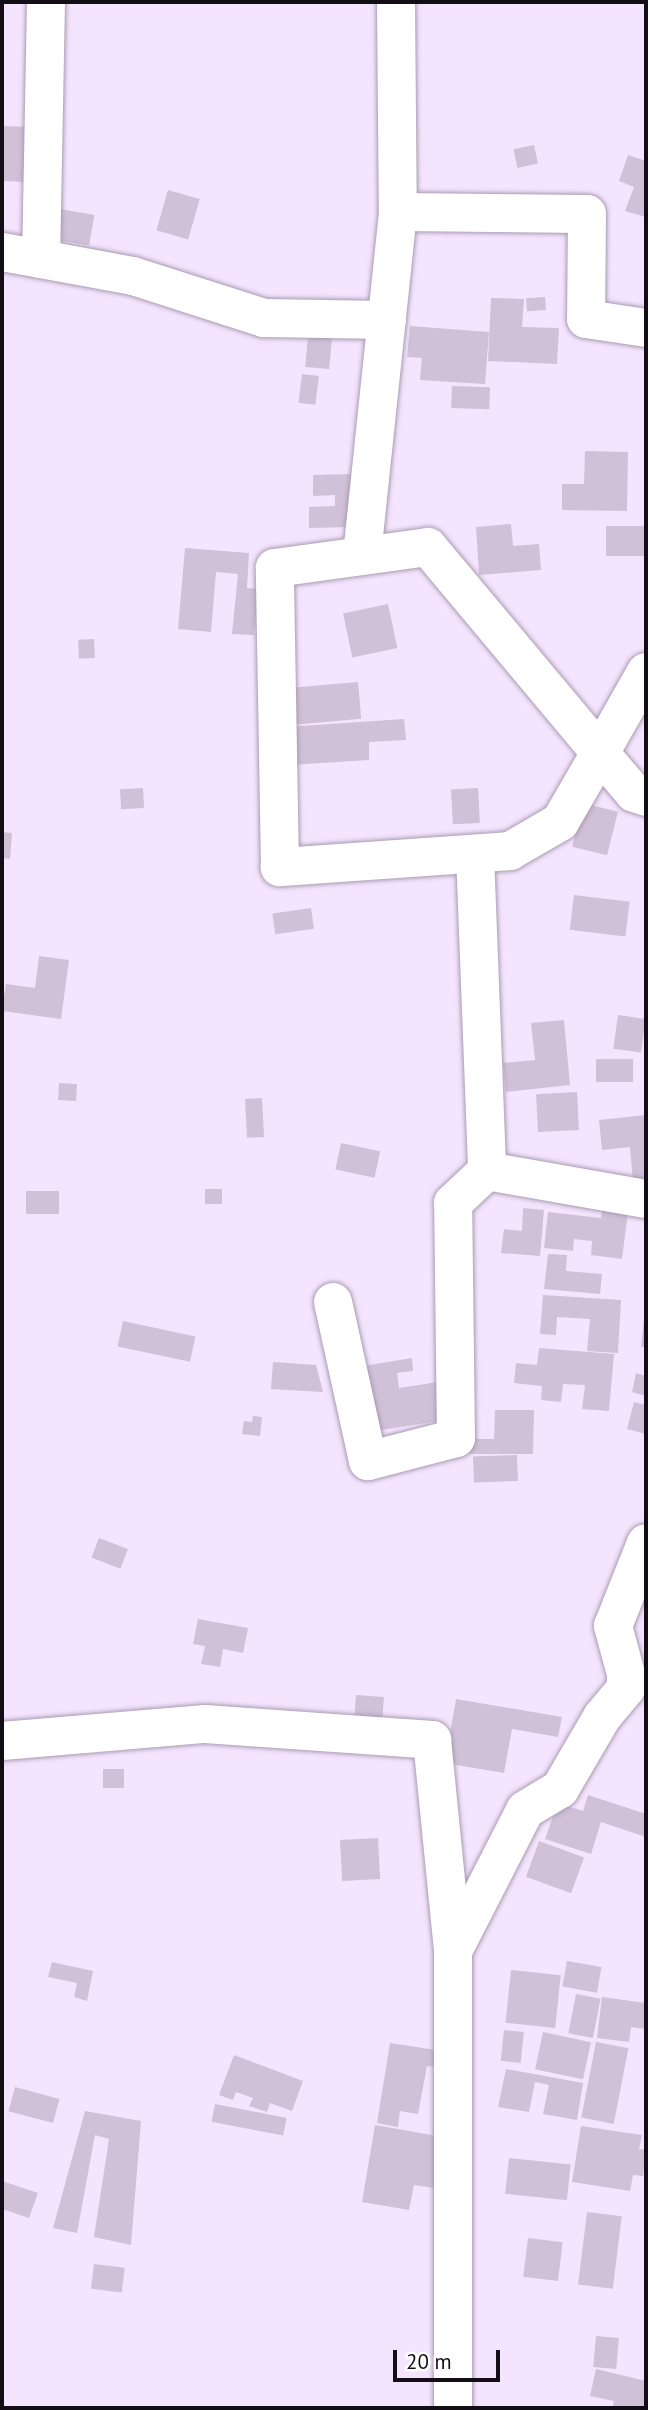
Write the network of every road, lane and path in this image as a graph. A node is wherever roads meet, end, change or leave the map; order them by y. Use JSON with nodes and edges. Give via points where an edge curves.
{"nodes":[{"id":1,"x":46,"y":2,"type":"edge"},
{"id":2,"x":396,"y":2,"type":"edge"},
{"id":3,"x":398,"y":212,"type":"junction"},
{"id":4,"x":2,"y":252,"type":"edge"},
{"id":5,"x":41,"y":259,"type":"junction"},
{"id":6,"x":387,"y":320,"type":"junction"},
{"id":7,"x":646,"y":328,"type":"edge"},
{"id":8,"x":362,"y":555,"type":"junction"},
{"id":9,"x":646,"y":672,"type":"edge"},
{"id":10,"x":600,"y":753,"type":"junction"},
{"id":11,"x":646,"y":797,"type":"edge"},
{"id":12,"x":475,"y":854,"type":"junction"},
{"id":13,"x":487,"y":1171,"type":"junction"},
{"id":14,"x":646,"y":1199,"type":"edge"},
{"id":15,"x":333,"y":1302,"type":"dead end"},
{"id":16,"x":646,"y":1543,"type":"edge"},
{"id":17,"x":636,"y":1679,"type":"edge"},
{"id":18,"x":2,"y":1741,"type":"edge"},
{"id":19,"x":453,"y":1951,"type":"junction"},
{"id":20,"x":453,"y":2408,"type":"edge"}],
"edges":[{"from":1,"to":5,"type":"street"},
{"from":2,"to":3,"type":"street"},
{"from":3,"to":6,"type":"street"},
{"from":3,"to":7,"type":"street","via":[[587,214],[586,319]]},
{"from":4,"to":5,"type":"street"},
{"from":5,"to":6,"type":"street","via":[[133,276],[264,318]]},
{"from":6,"to":8,"type":"street"},
{"from":8,"to":10,"type":"street","via":[[428,547]]},
{"from":8,"to":12,"type":"street","via":[[275,568],[281,867]]},
{"from":9,"to":10,"type":"street"},
{"from":10,"to":11,"type":"street","via":[[634,793]]},
{"from":10,"to":12,"type":"street","via":[[560,822],[510,852]]},
{"from":12,"to":13,"type":"street"},
{"from":13,"to":14,"type":"street"},
{"from":13,"to":15,"type":"street","via":[[453,1203],[456,1438],[368,1461]]},
{"from":16,"to":17,"type":"street","via":[[613,1626]]},
{"from":17,"to":19,"type":"street","via":[[602,1717],[560,1789],[525,1810]]},
{"from":18,"to":19,"type":"street","via":[[205,1724],[432,1740]]},
{"from":19,"to":20,"type":"street"}]}
